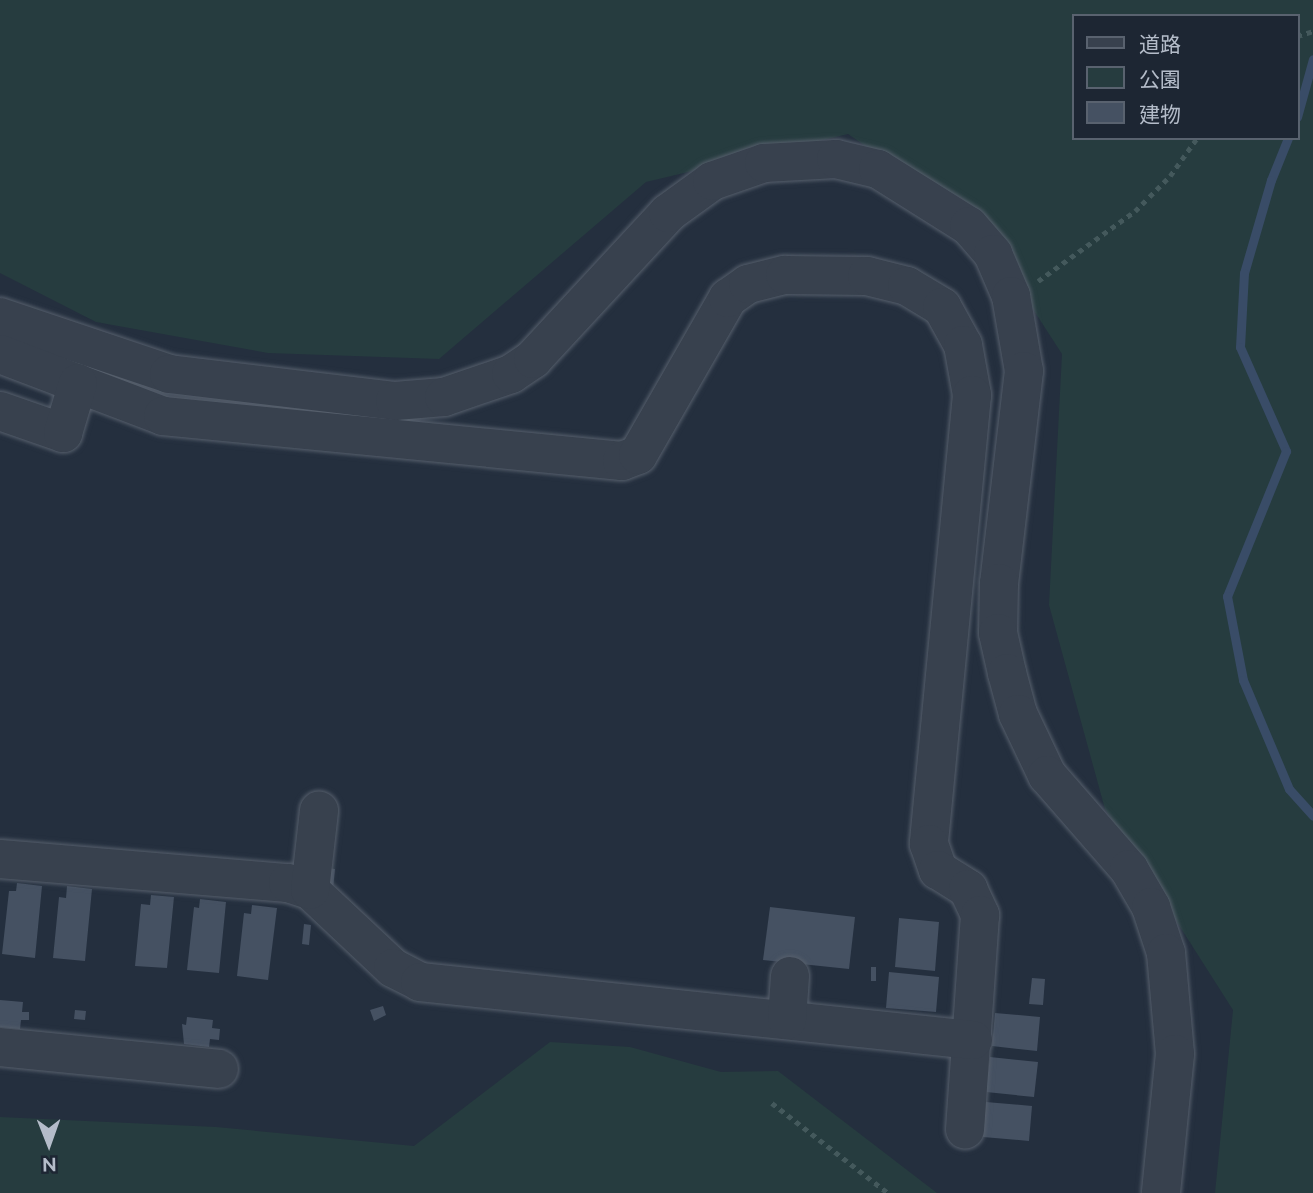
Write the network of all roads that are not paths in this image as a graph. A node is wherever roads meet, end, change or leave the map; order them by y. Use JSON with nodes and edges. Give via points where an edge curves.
{"nodes":[{"id":1,"x":0,"y":317,"type":"edge"},
{"id":2,"x":0,"y":354,"type":"edge"},
{"id":3,"x":78,"y":383,"type":"junction"},
{"id":4,"x":0,"y":411,"type":"edge"},
{"id":5,"x":319,"y":811,"type":"dead end"},
{"id":6,"x":0,"y":859,"type":"edge"},
{"id":7,"x":310,"y":890,"type":"junction"},
{"id":8,"x":790,"y":976,"type":"dead end"},
{"id":9,"x":787,"y":1020,"type":"junction"},
{"id":10,"x":973,"y":1040,"type":"junction"},
{"id":11,"x":0,"y":1047,"type":"edge"},
{"id":12,"x":219,"y":1069,"type":"dead end"},
{"id":13,"x":965,"y":1129,"type":"dead end"},
{"id":14,"x":1161,"y":1193,"type":"edge"}],
"edges":[{"from":1,"to":14,"type":"street","via":[[169,374],[395,401],[444,397],[500,379],[533,359],[668,213],[712,181],[764,163],[836,159],[878,169],[969,226],[993,254],[1012,296],[1024,371],[1005,512],[998,633],[1018,714],[1047,775],[1129,869],[1151,907],[1166,953],[1175,1054]]},
{"from":2,"to":3,"type":"street"},
{"from":3,"to":4,"type":"street","via":[[63,433]]},
{"from":3,"to":10,"type":"street","via":[[163,416],[354,450],[622,461],[638,472],[728,299],[748,284],[785,275],[867,276],[926,296],[953,322],[963,345],[972,395],[929,844],[939,870],[968,889],[980,915]]},
{"from":5,"to":7,"type":"street"},
{"from":6,"to":7,"type":"street","via":[[288,883]]},
{"from":7,"to":9,"type":"street","via":[[393,968],[420,982]]},
{"from":8,"to":9,"type":"street"},
{"from":9,"to":10,"type":"street"},
{"from":10,"to":13,"type":"street"},
{"from":11,"to":12,"type":"street"}]}
